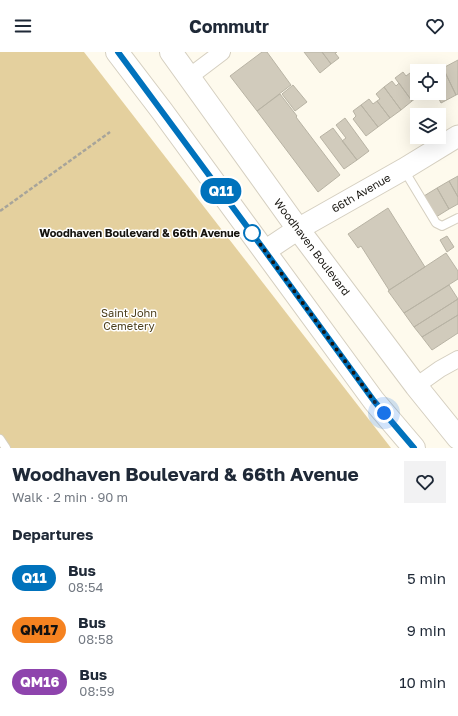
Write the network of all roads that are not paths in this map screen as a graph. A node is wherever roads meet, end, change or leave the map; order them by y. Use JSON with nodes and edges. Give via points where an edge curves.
{"nodes":[{"id":1,"x":118,"y":52,"type":"edge"},
{"id":2,"x":171,"y":52,"type":"edge"},
{"id":3,"x":222,"y":52,"type":"edge"},
{"id":4,"x":189,"y":77,"type":"junction"},
{"id":5,"x":458,"y":136,"type":"edge"},
{"id":6,"x":404,"y":169,"type":"junction"},
{"id":7,"x":458,"y":218,"type":"edge"},
{"id":8,"x":298,"y":229,"type":"junction"},
{"id":9,"x":265,"y":251,"type":"junction"},
{"id":10,"x":458,"y":359,"type":"edge"},
{"id":11,"x":416,"y":386,"type":"junction"},
{"id":12,"x":458,"y":438,"type":"edge"},
{"id":13,"x":0,"y":439,"type":"edge"},
{"id":14,"x":6,"y":448,"type":"edge"},
{"id":15,"x":414,"y":448,"type":"edge"}],
"edges":[{"from":1,"to":9,"type":"main road"},
{"from":2,"to":4,"type":"main road","name":"Woodhaven Boulevard"},
{"from":3,"to":4,"type":"street"},
{"from":4,"to":8,"type":"main road","name":"Woodhaven Boulevard"},
{"from":5,"to":6,"type":"street","name":"66th Avenue"},
{"from":6,"to":7,"type":"lane","via":[[436,223],[442,226]]},
{"from":6,"to":8,"type":"street","name":"66th Avenue"},
{"from":8,"to":9,"type":"street","name":"66th Avenue"},
{"from":8,"to":11,"type":"main road","name":"Woodhaven Boulevard"},
{"from":9,"to":15,"type":"main road","via":[[374,401]]},
{"from":10,"to":11,"type":"street"},
{"from":11,"to":12,"type":"main road","name":"Woodhaven Boulevard"},
{"from":13,"to":14,"type":"lane"}]}
